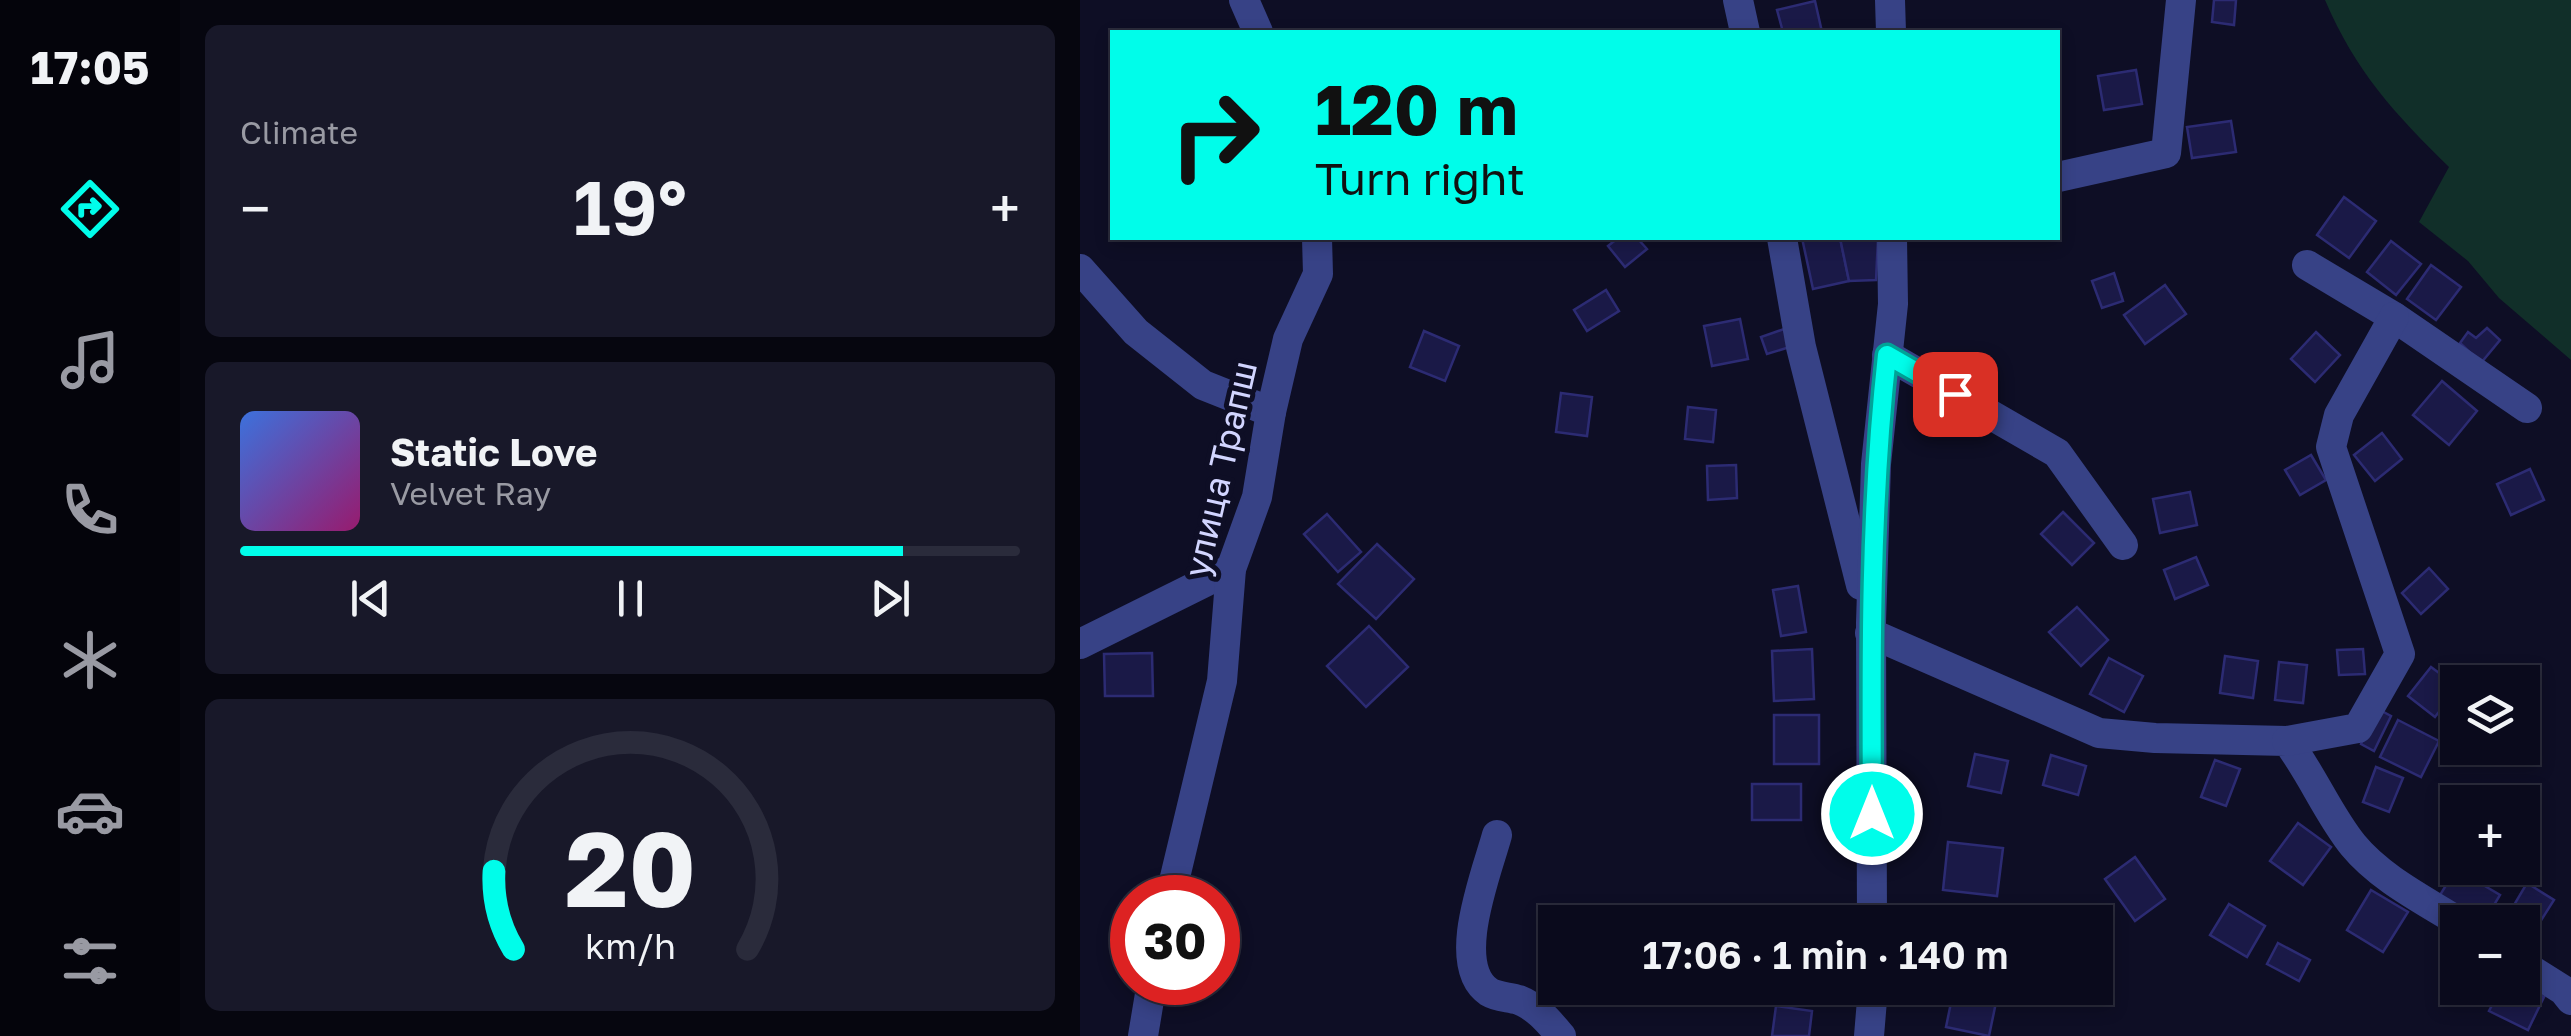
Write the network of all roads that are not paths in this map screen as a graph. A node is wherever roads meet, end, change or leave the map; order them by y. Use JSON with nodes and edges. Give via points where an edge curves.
{"nodes":[{"id":1,"x":1244,"y":0,"type":"edge"},
{"id":2,"x":1738,"y":0,"type":"edge"},
{"id":3,"x":1890,"y":0,"type":"edge"},
{"id":4,"x":2181,"y":0,"type":"edge"},
{"id":5,"x":1257,"y":30,"type":"edge"},
{"id":6,"x":1745,"y":30,"type":"edge"},
{"id":7,"x":1891,"y":30,"type":"edge"},
{"id":8,"x":2060,"y":177,"type":"edge"},
{"id":9,"x":1317,"y":240,"type":"edge"},
{"id":10,"x":1782,"y":240,"type":"edge"},
{"id":11,"x":1892,"y":240,"type":"edge"},
{"id":12,"x":2307,"y":266,"type":"dead end"},
{"id":13,"x":1080,"y":269,"type":"edge"},
{"id":14,"x":2394,"y":317,"type":"junction"},
{"id":15,"x":1887,"y":355,"type":"junction"},
{"id":16,"x":2527,"y":408,"type":"dead end"},
{"id":17,"x":1271,"y":412,"type":"junction"},
{"id":18,"x":2123,"y":546,"type":"dead end"},
{"id":19,"x":1230,"y":569,"type":"junction"},
{"id":20,"x":1870,"y":628,"type":"junction"},
{"id":21,"x":1080,"y":644,"type":"edge"},
{"id":22,"x":2286,"y":741,"type":"junction"},
{"id":23,"x":1497,"y":835,"type":"dead end"},
{"id":24,"x":1176,"y":875,"type":"edge"},
{"id":25,"x":1872,"y":905,"type":"edge"},
{"id":26,"x":2440,"y":909,"type":"edge"},
{"id":27,"x":2540,"y":976,"type":"edge"},
{"id":28,"x":2571,"y":1000,"type":"edge"},
{"id":29,"x":1148,"y":1005,"type":"edge"},
{"id":30,"x":1872,"y":1005,"type":"edge"},
{"id":31,"x":1142,"y":1036,"type":"edge"},
{"id":32,"x":1561,"y":1036,"type":"edge"},
{"id":33,"x":1869,"y":1036,"type":"edge"}],
"edges":[{"from":1,"to":5,"type":"street"},
{"from":2,"to":6,"type":"street"},
{"from":3,"to":7,"type":"street"},
{"from":4,"to":8,"type":"street","via":[[2166,153]]},
{"from":9,"to":17,"type":"street","name":"улица Трапш","via":[[1318,274],[1288,338]]},
{"from":10,"to":20,"type":"street","via":[[1801,347]]},
{"from":11,"to":15,"type":"street"},
{"from":12,"to":14,"type":"street"},
{"from":13,"to":17,"type":"street","via":[[1136,332],[1203,385]]},
{"from":14,"to":16,"type":"street"},
{"from":14,"to":22,"type":"street","via":[[2339,415],[2331,447],[2400,654],[2358,728]]},
{"from":15,"to":18,"type":"street","via":[[2057,453]]},
{"from":15,"to":20,"type":"street"},
{"from":17,"to":19,"type":"street","name":"улица Трапш","via":[[1258,497]]},
{"from":19,"to":21,"type":"street"},
{"from":19,"to":24,"type":"street","name":"улица Трапш","via":[[1222,681]]},
{"from":20,"to":22,"type":"street","via":[[2098,733]]},
{"from":20,"to":25,"type":"street"},
{"from":22,"to":26,"type":"street","via":[[2353,845]]},
{"from":23,"to":32,"type":"street","via":[[1471,930],[1472,970],[1489,992],[1523,1002]]},
{"from":27,"to":28,"type":"street"},
{"from":29,"to":31,"type":"street"},
{"from":30,"to":33,"type":"street"}]}
